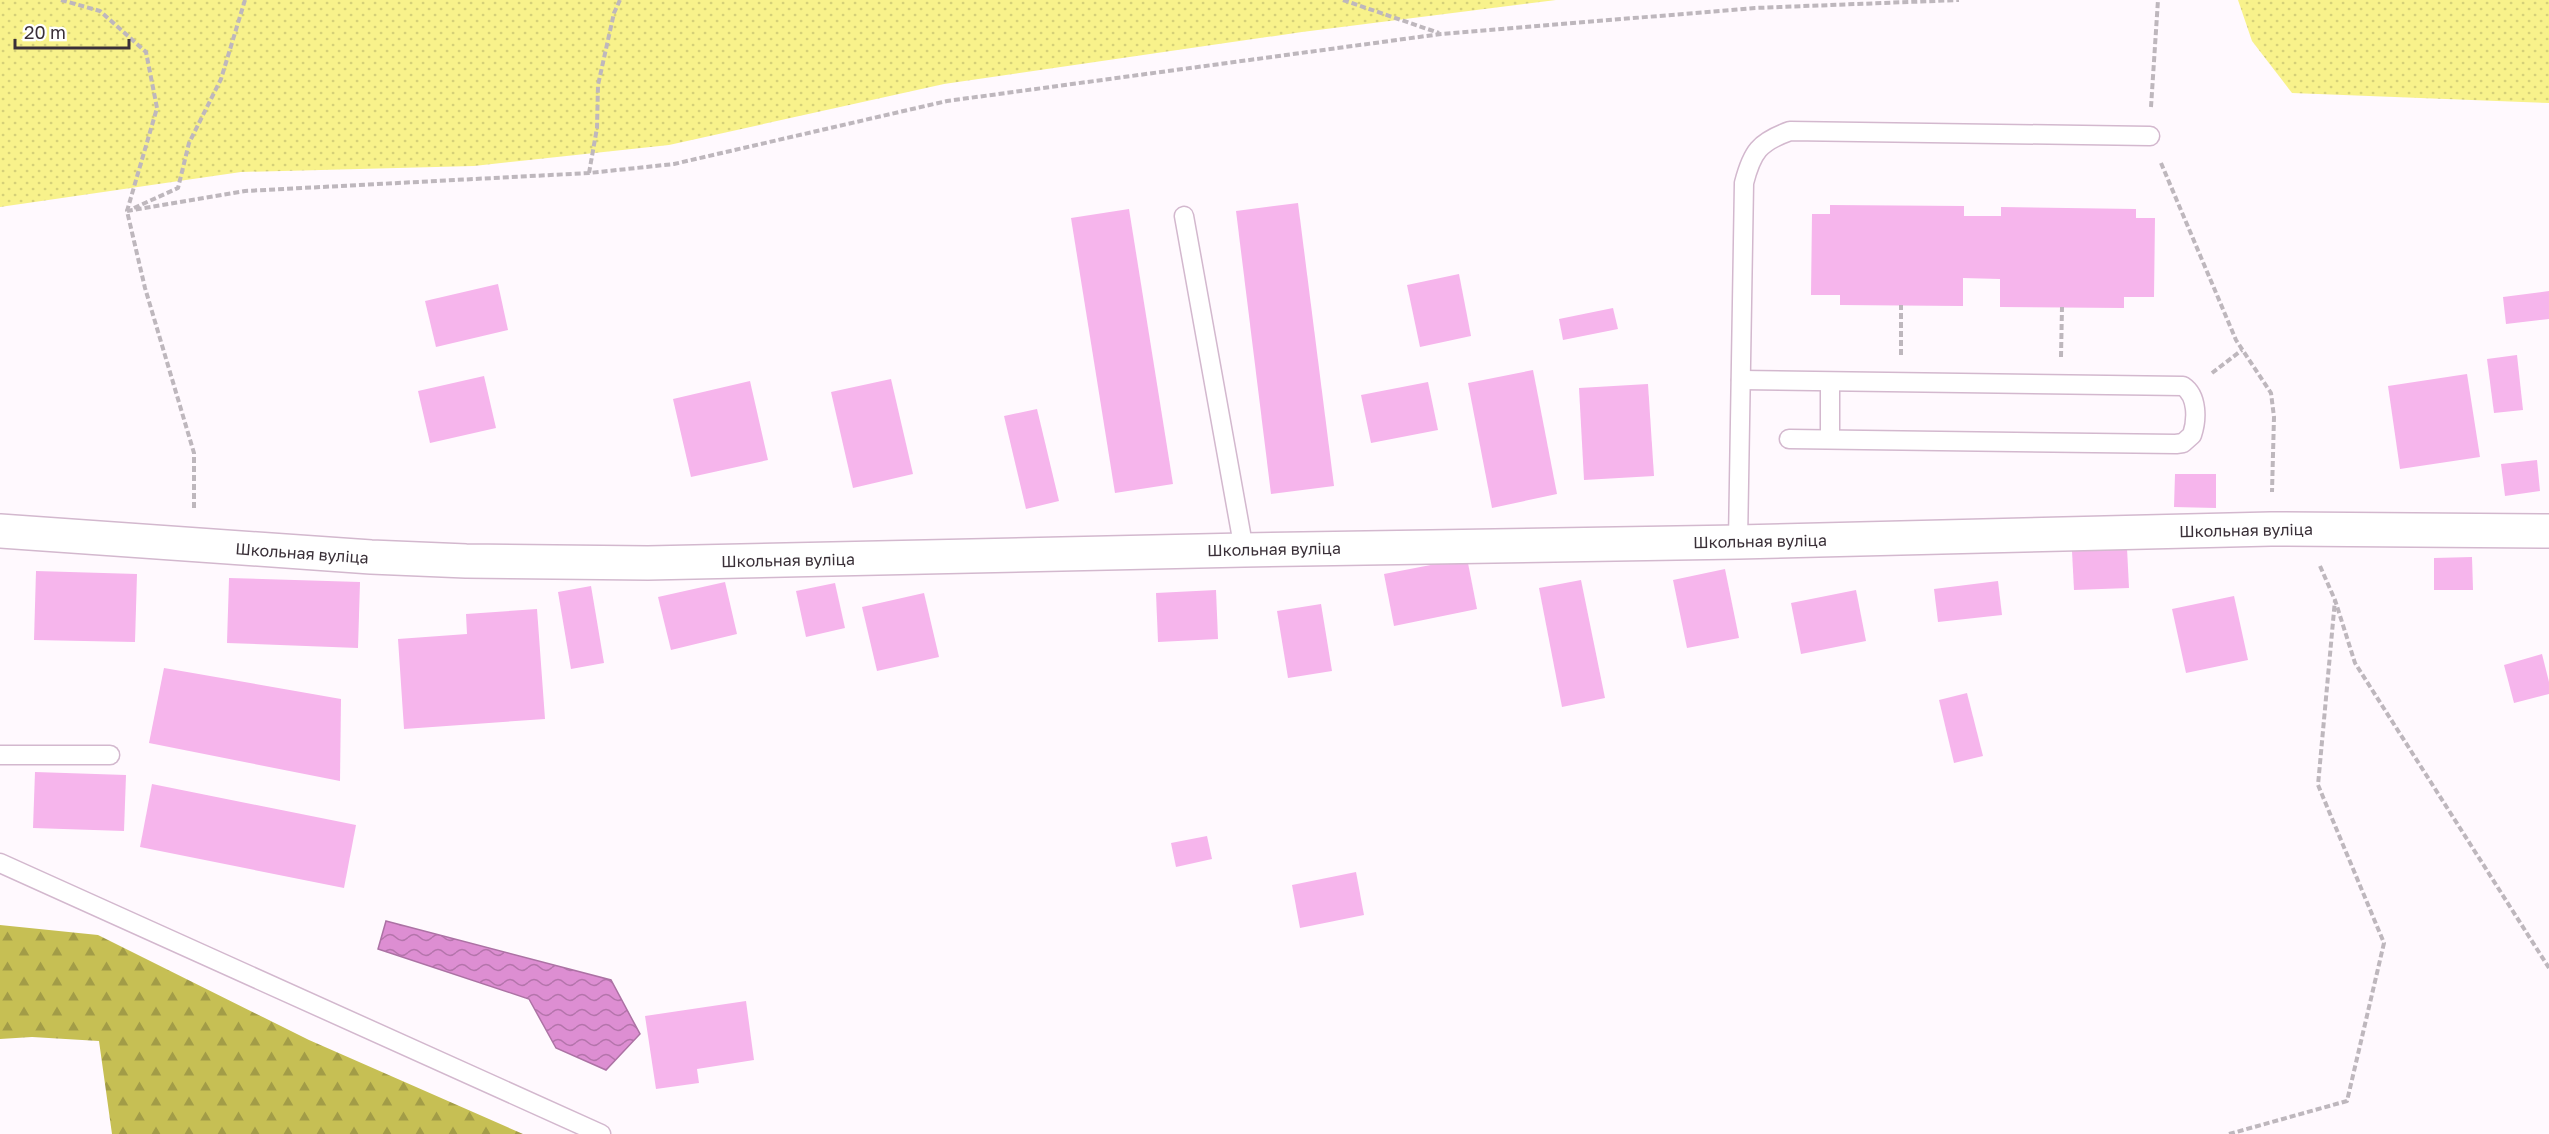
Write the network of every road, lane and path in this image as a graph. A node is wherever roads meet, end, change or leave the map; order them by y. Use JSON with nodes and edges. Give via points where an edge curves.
{"nodes":[{"id":1,"x":61,"y":0,"type":"edge"},
{"id":2,"x":245,"y":0,"type":"edge"},
{"id":3,"x":620,"y":0,"type":"edge"},
{"id":4,"x":1343,"y":0,"type":"edge"},
{"id":5,"x":1959,"y":0,"type":"edge"},
{"id":6,"x":2158,"y":0,"type":"edge"},
{"id":7,"x":1441,"y":34,"type":"junction"},
{"id":8,"x":2150,"y":136,"type":"junction"},
{"id":9,"x":589,"y":173,"type":"junction"},
{"id":10,"x":127,"y":211,"type":"junction"},
{"id":11,"x":1184,"y":216,"type":"dead end"},
{"id":12,"x":1901,"y":305,"type":"dead end"},
{"id":13,"x":2062,"y":307,"type":"dead end"},
{"id":14,"x":2242,"y":350,"type":"junction"},
{"id":15,"x":1741,"y":380,"type":"junction"},
{"id":16,"x":1830,"y":382,"type":"junction"},
{"id":17,"x":1900,"y":382,"type":"junction"},
{"id":18,"x":2061,"y":384,"type":"junction"},
{"id":19,"x":2189,"y":390,"type":"junction"},
{"id":20,"x":1789,"y":439,"type":"dead end"},
{"id":21,"x":1830,"y":439,"type":"junction"},
{"id":22,"x":2271,"y":529,"type":"junction"},
{"id":23,"x":2304,"y":529,"type":"junction"},
{"id":24,"x":0,"y":531,"type":"edge"},
{"id":25,"x":2549,"y":531,"type":"edge"},
{"id":26,"x":1738,"y":542,"type":"junction"},
{"id":27,"x":194,"y":546,"type":"junction"},
{"id":28,"x":1244,"y":550,"type":"junction"},
{"id":29,"x":2335,"y":600,"type":"junction"},
{"id":30,"x":0,"y":755,"type":"edge"},
{"id":31,"x":110,"y":755,"type":"dead end"},
{"id":32,"x":0,"y":862,"type":"edge"},
{"id":33,"x":2549,"y":968,"type":"edge"},
{"id":34,"x":601,"y":1134,"type":"edge"},
{"id":35,"x":2229,"y":1134,"type":"edge"}],
"edges":[{"from":1,"to":10,"type":"path","via":[[100,11],[146,52],[157,108]]},
{"from":2,"to":10,"type":"path","via":[[221,79],[189,143],[178,188]]},
{"from":3,"to":9,"type":"path","via":[[598,85],[597,128]]},
{"from":4,"to":7,"type":"path"},
{"from":5,"to":7,"type":"path","via":[[1755,8]]},
{"from":6,"to":8,"type":"path"},
{"from":7,"to":9,"type":"path","via":[[947,101],[674,164]]},
{"from":8,"to":14,"type":"path"},
{"from":8,"to":15,"type":"lane","via":[[1790,131],[1771,138],[1749,161],[1744,183]]},
{"from":9,"to":10,"type":"path","via":[[245,192]]},
{"from":10,"to":27,"type":"path","via":[[145,288],[194,453]]},
{"from":11,"to":28,"type":"lane"},
{"from":12,"to":17,"type":"path"},
{"from":13,"to":18,"type":"path"},
{"from":14,"to":19,"type":"path"},
{"from":14,"to":22,"type":"path","via":[[2266,383],[2274,405]]},
{"from":15,"to":16,"type":"lane"},
{"from":15,"to":26,"type":"lane"},
{"from":16,"to":17,"type":"lane"},
{"from":16,"to":21,"type":"lane"},
{"from":17,"to":18,"type":"lane"},
{"from":18,"to":19,"type":"lane"},
{"from":19,"to":21,"type":"lane","via":[[2194,403],[2194,429],[2188,440],[2176,444]]},
{"from":20,"to":21,"type":"lane"},
{"from":22,"to":23,"type":"street","name":"Школьная вуліца"},
{"from":22,"to":26,"type":"street","name":"Школьная вуліца"},
{"from":23,"to":25,"type":"street","name":"Школьная вуліца"},
{"from":23,"to":29,"type":"path"},
{"from":24,"to":27,"type":"street","name":"Школьная вуліца"},
{"from":26,"to":28,"type":"street","name":"Школьная вуліца"},
{"from":27,"to":28,"type":"street","name":"Школьная вуліца","via":[[466,561],[648,563]]},
{"from":29,"to":33,"type":"path","via":[[2355,663]]},
{"from":29,"to":35,"type":"path","via":[[2318,784],[2384,943],[2347,1101]]},
{"from":30,"to":31,"type":"lane"},
{"from":32,"to":34,"type":"lane"}]}
